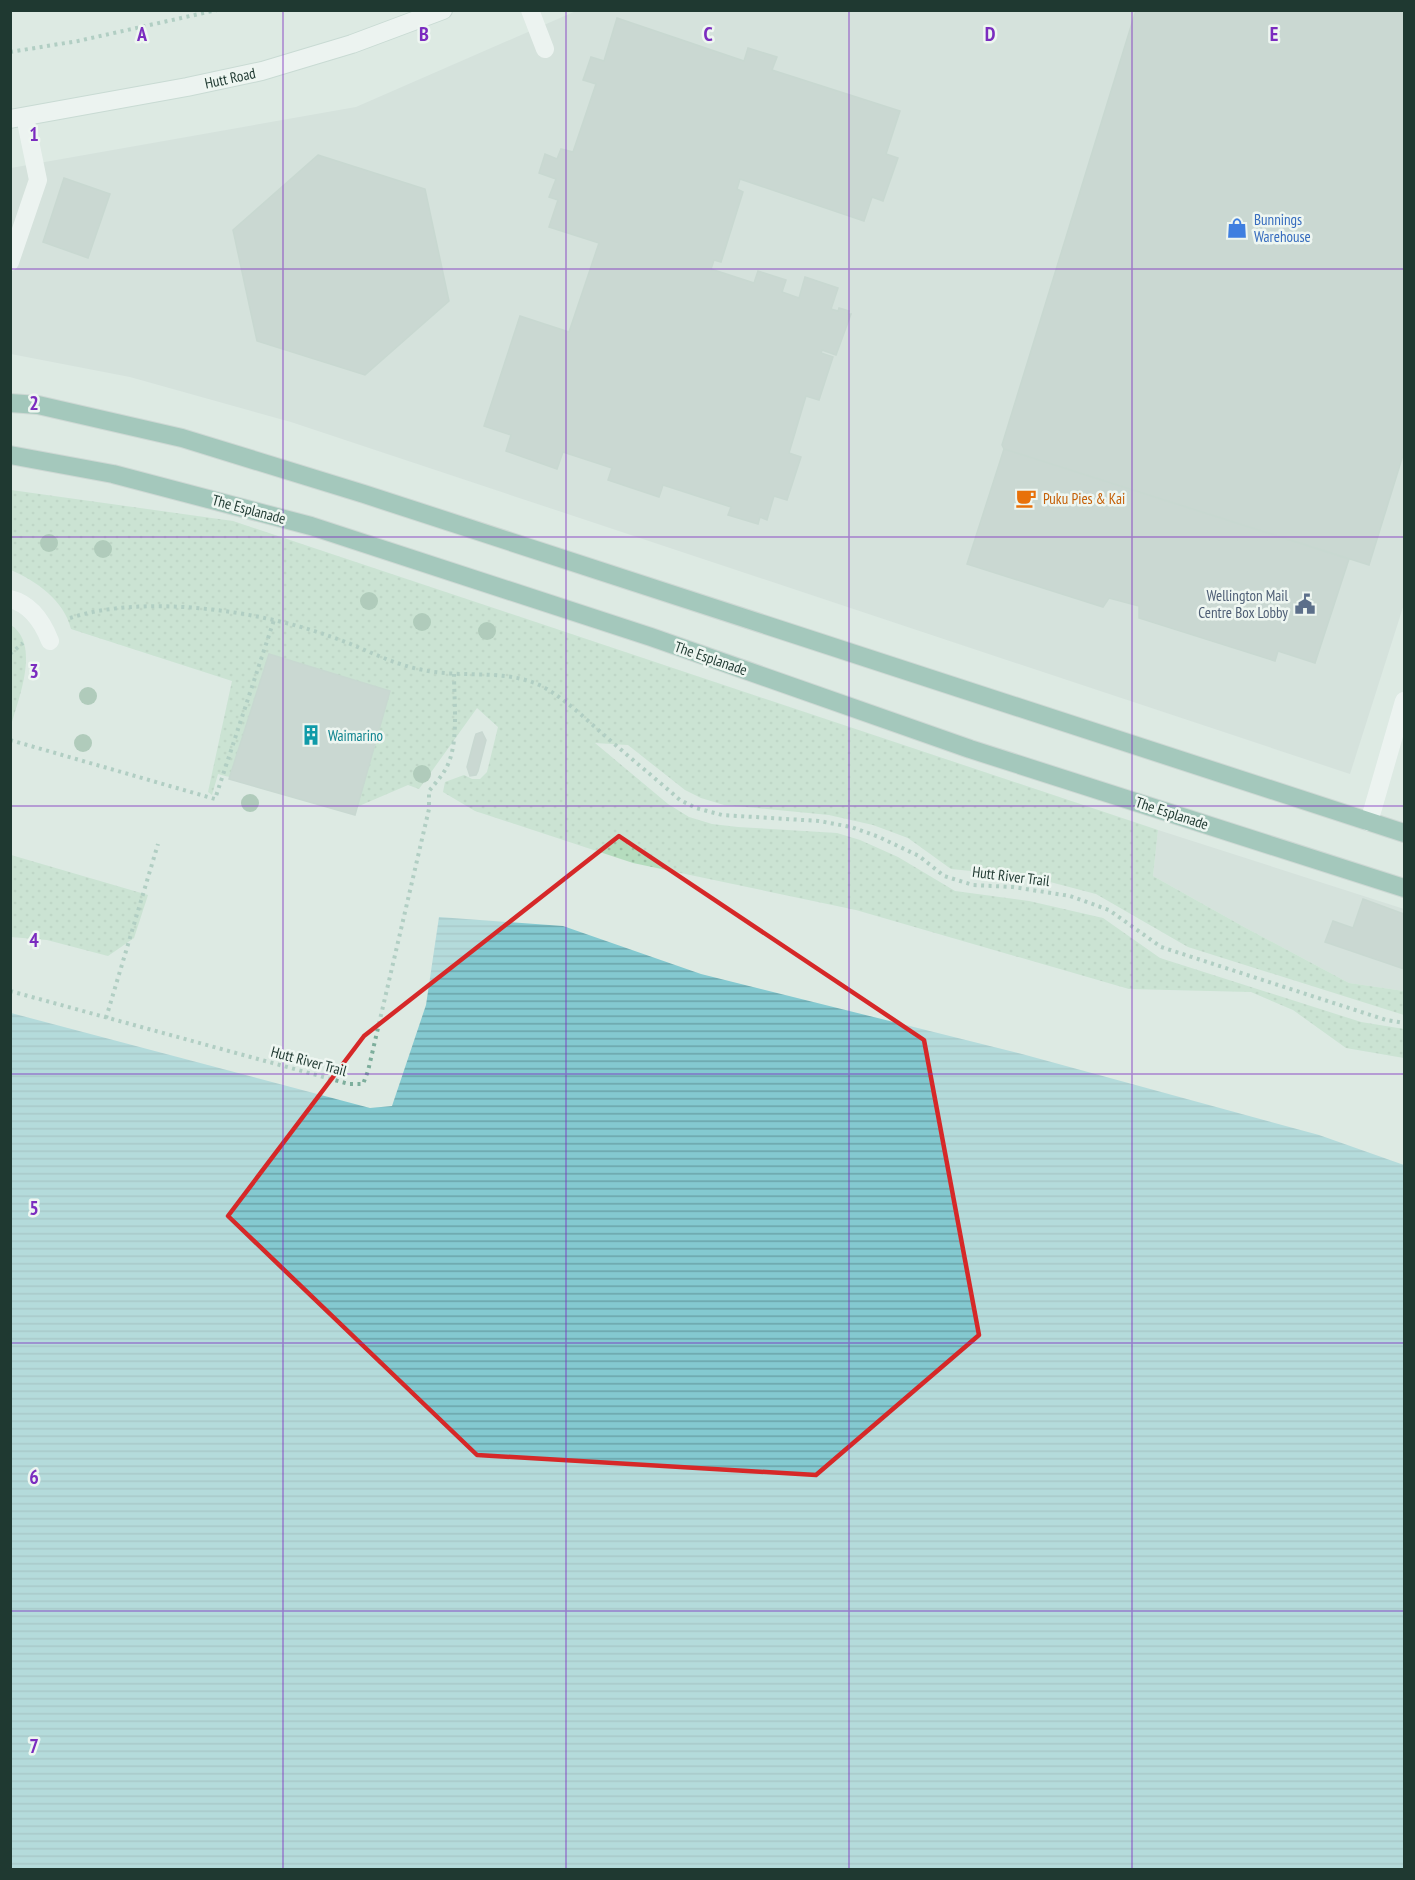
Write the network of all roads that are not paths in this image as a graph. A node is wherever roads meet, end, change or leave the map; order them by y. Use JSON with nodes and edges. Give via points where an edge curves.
{"nodes":[{"id":1,"x":443,"y":10,"type":"edge"},
{"id":2,"x":530,"y":10,"type":"edge"},
{"id":3,"x":545,"y":49,"type":"dead end"},
{"id":4,"x":18,"y":118,"type":"edge"},
{"id":5,"x":10,"y":262,"type":"edge"},
{"id":6,"x":10,"y":403,"type":"edge"},
{"id":7,"x":10,"y":455,"type":"edge"},
{"id":8,"x":10,"y":599,"type":"edge"},
{"id":9,"x":50,"y":641,"type":"dead end"},
{"id":10,"x":1404,"y":701,"type":"edge"},
{"id":11,"x":1369,"y":822,"type":"junction"},
{"id":12,"x":1404,"y":833,"type":"edge"},
{"id":13,"x":1404,"y":888,"type":"edge"}],
"edges":[{"from":1,"to":4,"type":"main road","name":"Hutt Road","via":[[352,44],[262,71]]},
{"from":2,"to":3,"type":"main road"},
{"from":4,"to":5,"type":"main road","via":[[38,180]]},
{"from":6,"to":11,"type":"main road","via":[[38,405],[182,438],[364,494]]},
{"from":7,"to":13,"type":"main road","name":"The Esplanade","via":[[113,474],[311,526],[651,637],[970,749]]},
{"from":8,"to":9,"type":"main road","via":[[41,619]]},
{"from":10,"to":11,"type":"main road"},
{"from":11,"to":12,"type":"main road"}]}
